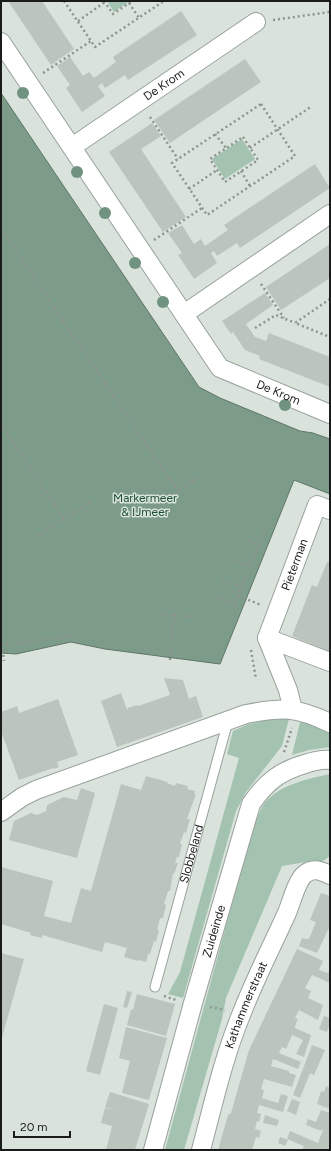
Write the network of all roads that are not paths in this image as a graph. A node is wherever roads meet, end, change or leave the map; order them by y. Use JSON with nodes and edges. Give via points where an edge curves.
{"nodes":[{"id":1,"x":256,"y":22,"type":"road end"},
{"id":2,"x":1,"y":42,"type":"edge"},
{"id":3,"x":72,"y":147,"type":"junction"},
{"id":4,"x":330,"y":214,"type":"edge"},
{"id":5,"x":184,"y":314,"type":"junction"},
{"id":6,"x":330,"y":414,"type":"edge"},
{"id":7,"x":330,"y":510,"type":"edge"},
{"id":8,"x":267,"y":638,"type":"junction"},
{"id":9,"x":330,"y":662,"type":"edge"},
{"id":10,"x":293,"y":710,"type":"junction"},
{"id":11,"x":228,"y":720,"type":"junction"},
{"id":12,"x":323,"y":720,"type":"edge"},
{"id":13,"x":330,"y":760,"type":"edge"},
{"id":14,"x":1,"y":812,"type":"edge"},
{"id":15,"x":330,"y":875,"type":"edge"},
{"id":16,"x":155,"y":987,"type":"dead end"},
{"id":17,"x":153,"y":1150,"type":"edge"},
{"id":18,"x":201,"y":1150,"type":"edge"}],
"edges":[{"from":1,"to":3,"type":"street","name":"De Krom"},
{"from":2,"to":3,"type":"street","name":"De Krom"},
{"from":3,"to":5,"type":"street","name":"De Krom"},
{"from":4,"to":5,"type":"street"},
{"from":5,"to":6,"type":"street","name":"De Krom","via":[[220,368]]},
{"from":7,"to":8,"type":"street","name":"Pieterman","via":[[317,505]]},
{"from":8,"to":9,"type":"street"},
{"from":8,"to":10,"type":"street","via":[[288,690]]},
{"from":10,"to":11,"type":"street","via":[[271,709]]},
{"from":10,"to":12,"type":"street"},
{"from":11,"to":14,"type":"street","via":[[36,790]]},
{"from":11,"to":16,"type":"lane","name":"Slobbeland"},
{"from":13,"to":17,"type":"street","name":"Zuideinde","via":[[321,759],[281,773],[262,789],[251,804]]},
{"from":15,"to":18,"type":"street","name":"Kathammerstraat","via":[[320,870],[312,870],[302,876],[241,1014],[230,1044]]}]}
